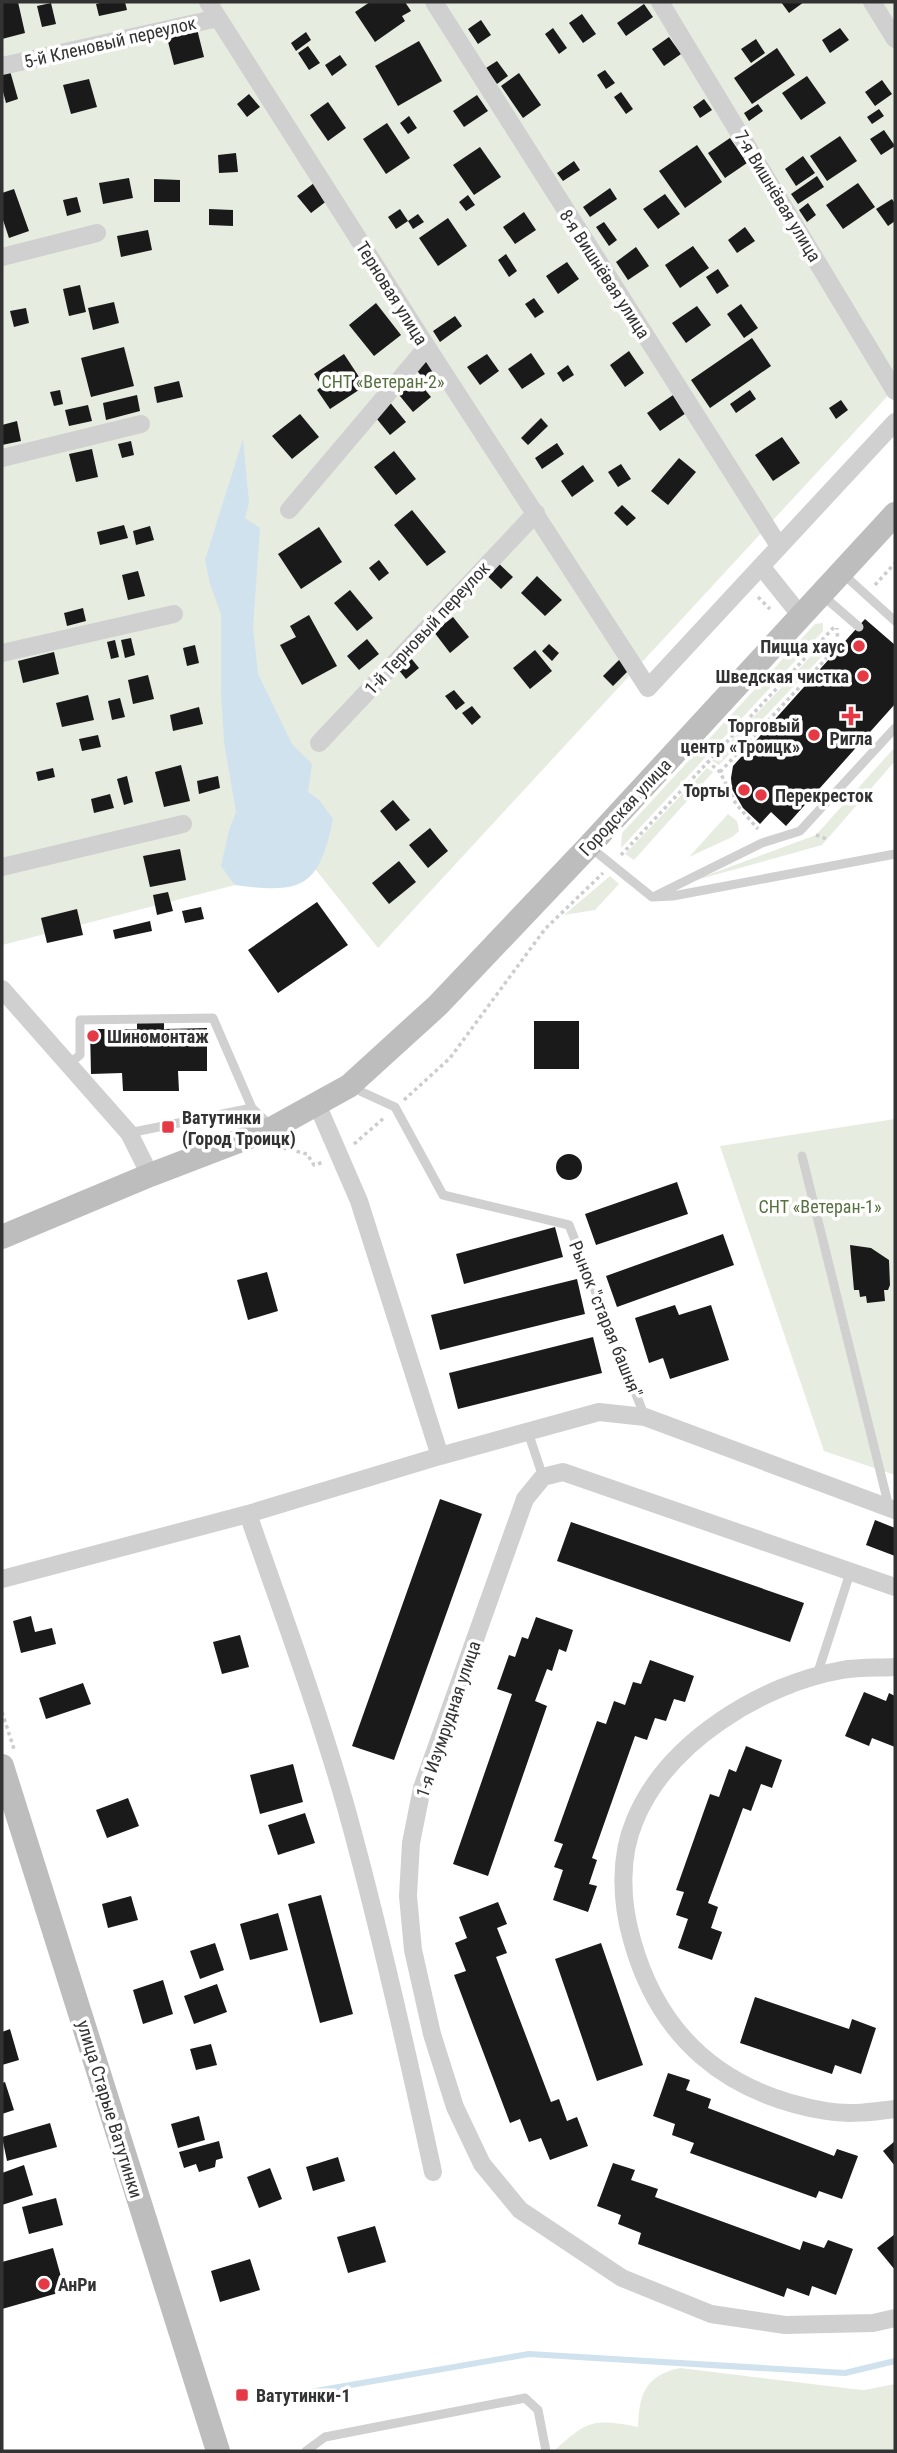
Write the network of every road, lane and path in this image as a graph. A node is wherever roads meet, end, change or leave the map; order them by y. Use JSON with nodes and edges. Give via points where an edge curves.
{"nodes":[{"id":1,"x":208,"y":2,"type":"edge"},
{"id":2,"x":434,"y":2,"type":"edge"},
{"id":3,"x":660,"y":2,"type":"edge"},
{"id":4,"x":872,"y":2,"type":"edge"},
{"id":5,"x":218,"y":18,"type":"junction"},
{"id":6,"x":895,"y":38,"type":"edge"},
{"id":7,"x":2,"y":66,"type":"edge"},
{"id":8,"x":97,"y":233,"type":"dead end"},
{"id":9,"x":2,"y":257,"type":"edge"},
{"id":10,"x":427,"y":347,"type":"junction"},
{"id":11,"x":895,"y":391,"type":"edge"},
{"id":12,"x":895,"y":422,"type":"edge"},
{"id":13,"x":141,"y":424,"type":"dead end"},
{"id":14,"x":2,"y":458,"type":"edge"},
{"id":15,"x":289,"y":510,"type":"dead end"},
{"id":16,"x":536,"y":513,"type":"junction"},
{"id":17,"x":895,"y":514,"type":"edge"},
{"id":18,"x":779,"y":546,"type":"junction"},
{"id":19,"x":895,"y":563,"type":"edge"},
{"id":20,"x":761,"y":566,"type":"junction"},
{"id":21,"x":842,"y":573,"type":"junction"},
{"id":22,"x":821,"y":594,"type":"junction"},
{"id":23,"x":865,"y":595,"type":"junction"},
{"id":24,"x":174,"y":614,"type":"dead end"},
{"id":25,"x":801,"y":616,"type":"junction"},
{"id":26,"x":895,"y":621,"type":"edge"},
{"id":27,"x":859,"y":627,"type":"dead end"},
{"id":28,"x":2,"y":653,"type":"edge"},
{"id":29,"x":895,"y":727,"type":"edge"},
{"id":30,"x":319,"y":743,"type":"dead end"},
{"id":31,"x":707,"y":761,"type":"junction"},
{"id":32,"x":720,"y":772,"type":"junction"},
{"id":33,"x":183,"y":824,"type":"dead end"},
{"id":34,"x":816,"y":835,"type":"dead end"},
{"id":35,"x":755,"y":837,"type":"dead end"},
{"id":36,"x":827,"y":839,"type":"dead end"},
{"id":37,"x":589,"y":846,"type":"junction"},
{"id":38,"x":895,"y":854,"type":"edge"},
{"id":39,"x":612,"y":864,"type":"junction"},
{"id":40,"x":2,"y":867,"type":"edge"},
{"id":41,"x":652,"y":897,"type":"junction"},
{"id":42,"x":2,"y":989,"type":"edge"},
{"id":43,"x":69,"y":1063,"type":"junction"},
{"id":44,"x":349,"y":1086,"type":"junction"},
{"id":45,"x":317,"y":1104,"type":"junction"},
{"id":46,"x":395,"y":1107,"type":"junction"},
{"id":47,"x":252,"y":1108,"type":"junction"},
{"id":48,"x":129,"y":1133,"type":"junction"},
{"id":49,"x":273,"y":1137,"type":"junction"},
{"id":50,"x":340,"y":1156,"type":"junction"},
{"id":51,"x":802,"y":1156,"type":"dead end"},
{"id":52,"x":150,"y":1175,"type":"junction"},
{"id":53,"x":2,"y":1237,"type":"edge"},
{"id":54,"x":645,"y":1417,"type":"junction"},
{"id":55,"x":528,"y":1432,"type":"junction"},
{"id":56,"x":440,"y":1456,"type":"junction"},
{"id":57,"x":543,"y":1477,"type":"junction"},
{"id":58,"x":892,"y":1509,"type":"edge"},
{"id":59,"x":248,"y":1514,"type":"junction"},
{"id":60,"x":850,"y":1573,"type":"junction"},
{"id":61,"x":2,"y":1579,"type":"edge"},
{"id":62,"x":894,"y":1582,"type":"edge"},
{"id":63,"x":895,"y":1667,"type":"edge"},
{"id":64,"x":816,"y":1676,"type":"junction"},
{"id":65,"x":2,"y":1766,"type":"edge"},
{"id":66,"x":895,"y":2109,"type":"edge"},
{"id":67,"x":433,"y":2172,"type":"dead end"},
{"id":68,"x":895,"y":2318,"type":"edge"},
{"id":69,"x":218,"y":2451,"type":"edge"},
{"id":70,"x":306,"y":2451,"type":"edge"},
{"id":71,"x":546,"y":2451,"type":"edge"}],
"edges":[{"from":1,"to":5,"type":"street","name":"Терновая улица"},
{"from":2,"to":18,"type":"street","name":"8-я Вишнёвая улица"},
{"from":3,"to":11,"type":"street","name":"7-я Вишнёвая улица"},
{"from":4,"to":6,"type":"street"},
{"from":5,"to":7,"type":"street","name":"5-й Кленовый переулок"},
{"from":5,"to":10,"type":"street","name":"Терновая улица"},
{"from":8,"to":9,"type":"street"},
{"from":10,"to":15,"type":"street"},
{"from":10,"to":16,"type":"street","name":"Терновая улица"},
{"from":12,"to":18,"type":"street"},
{"from":13,"to":14,"type":"street"},
{"from":16,"to":20,"type":"street","name":"Терновая улица","via":[[649,688]]},
{"from":16,"to":30,"type":"street","name":"1-й Терновый переулок"},
{"from":17,"to":21,"type":"main road","name":"Городская улица"},
{"from":18,"to":20,"type":"street"},
{"from":19,"to":23,"type":"path"},
{"from":20,"to":25,"type":"street"},
{"from":21,"to":22,"type":"main road","name":"Городская улица"},
{"from":21,"to":23,"type":"lane"},
{"from":22,"to":25,"type":"main road","name":"Городская улица"},
{"from":22,"to":27,"type":"lane"},
{"from":23,"to":26,"type":"lane"},
{"from":24,"to":28,"type":"street"},
{"from":25,"to":37,"type":"main road","name":"Городская улица"},
{"from":29,"to":41,"type":"lane","via":[[800,831],[762,843]]},
{"from":31,"to":32,"type":"path"},
{"from":31,"to":32,"type":"path","via":[[812,645],[837,624],[838,646]]},
{"from":31,"to":39,"type":"path"},
{"from":32,"to":35,"type":"path","via":[[736,804],[759,830]]},
{"from":33,"to":40,"type":"street"},
{"from":34,"to":36,"type":"path"},
{"from":37,"to":39,"type":"lane"},
{"from":37,"to":44,"type":"main road","name":"Городская улица","via":[[438,1006]]},
{"from":38,"to":41,"type":"lane"},
{"from":39,"to":41,"type":"lane"},
{"from":39,"to":46,"type":"path","via":[[545,929],[450,1058]]},
{"from":42,"to":43,"type":"street"},
{"from":43,"to":47,"type":"lane","via":[[80,1055],[80,1020],[213,1018]]},
{"from":43,"to":48,"type":"street"},
{"from":44,"to":45,"type":"main road","name":"Городская улица"},
{"from":44,"to":46,"type":"lane"},
{"from":45,"to":49,"type":"main road","name":"Городская улица"},
{"from":45,"to":50,"type":"street"},
{"from":46,"to":50,"type":"path"},
{"from":46,"to":54,"type":"lane","name":"Рынок \"старая башня\"","via":[[443,1195],[569,1225]]},
{"from":47,"to":48,"type":"lane"},
{"from":47,"to":49,"type":"lane"},
{"from":48,"to":52,"type":"street"},
{"from":49,"to":50,"type":"path","via":[[307,1154],[314,1165]]},
{"from":49,"to":52,"type":"main road","name":"Городская улица"},
{"from":50,"to":56,"type":"street","via":[[359,1200]]},
{"from":51,"to":58,"type":"lane"},
{"from":52,"to":53,"type":"main road","name":"Городская улица"},
{"from":54,"to":55,"type":"street","via":[[599,1412]]},
{"from":54,"to":58,"type":"street"},
{"from":55,"to":56,"type":"street"},
{"from":55,"to":57,"type":"lane"},
{"from":56,"to":59,"type":"street"},
{"from":57,"to":60,"type":"street","via":[[563,1472]]},
{"from":57,"to":68,"type":"street","name":"1-я Изумрудная улица","via":[[520,1512],[422,1788],[411,1843],[408,1896],[413,1950],[455,2107],[482,2164],[520,2210],[622,2278],[710,2314],[785,2325],[873,2323]]},
{"from":59,"to":61,"type":"street"},
{"from":59,"to":67,"type":"street","via":[[347,1811],[399,2014]]},
{"from":60,"to":62,"type":"street"},
{"from":60,"to":64,"type":"lane"},
{"from":63,"to":64,"type":"street"},
{"from":64,"to":66,"type":"street","via":[[755,1699],[719,1723],[679,1753],[649,1791],[634,1822],[626,1856],[623,1897],[629,1932],[641,1972],[660,2009],[708,2064],[744,2085],[828,2112]]},
{"from":65,"to":69,"type":"main road","name":"улица Старые Ватутинки"},
{"from":70,"to":71,"type":"lane","via":[[325,2437],[525,2398],[538,2410]]}]}
